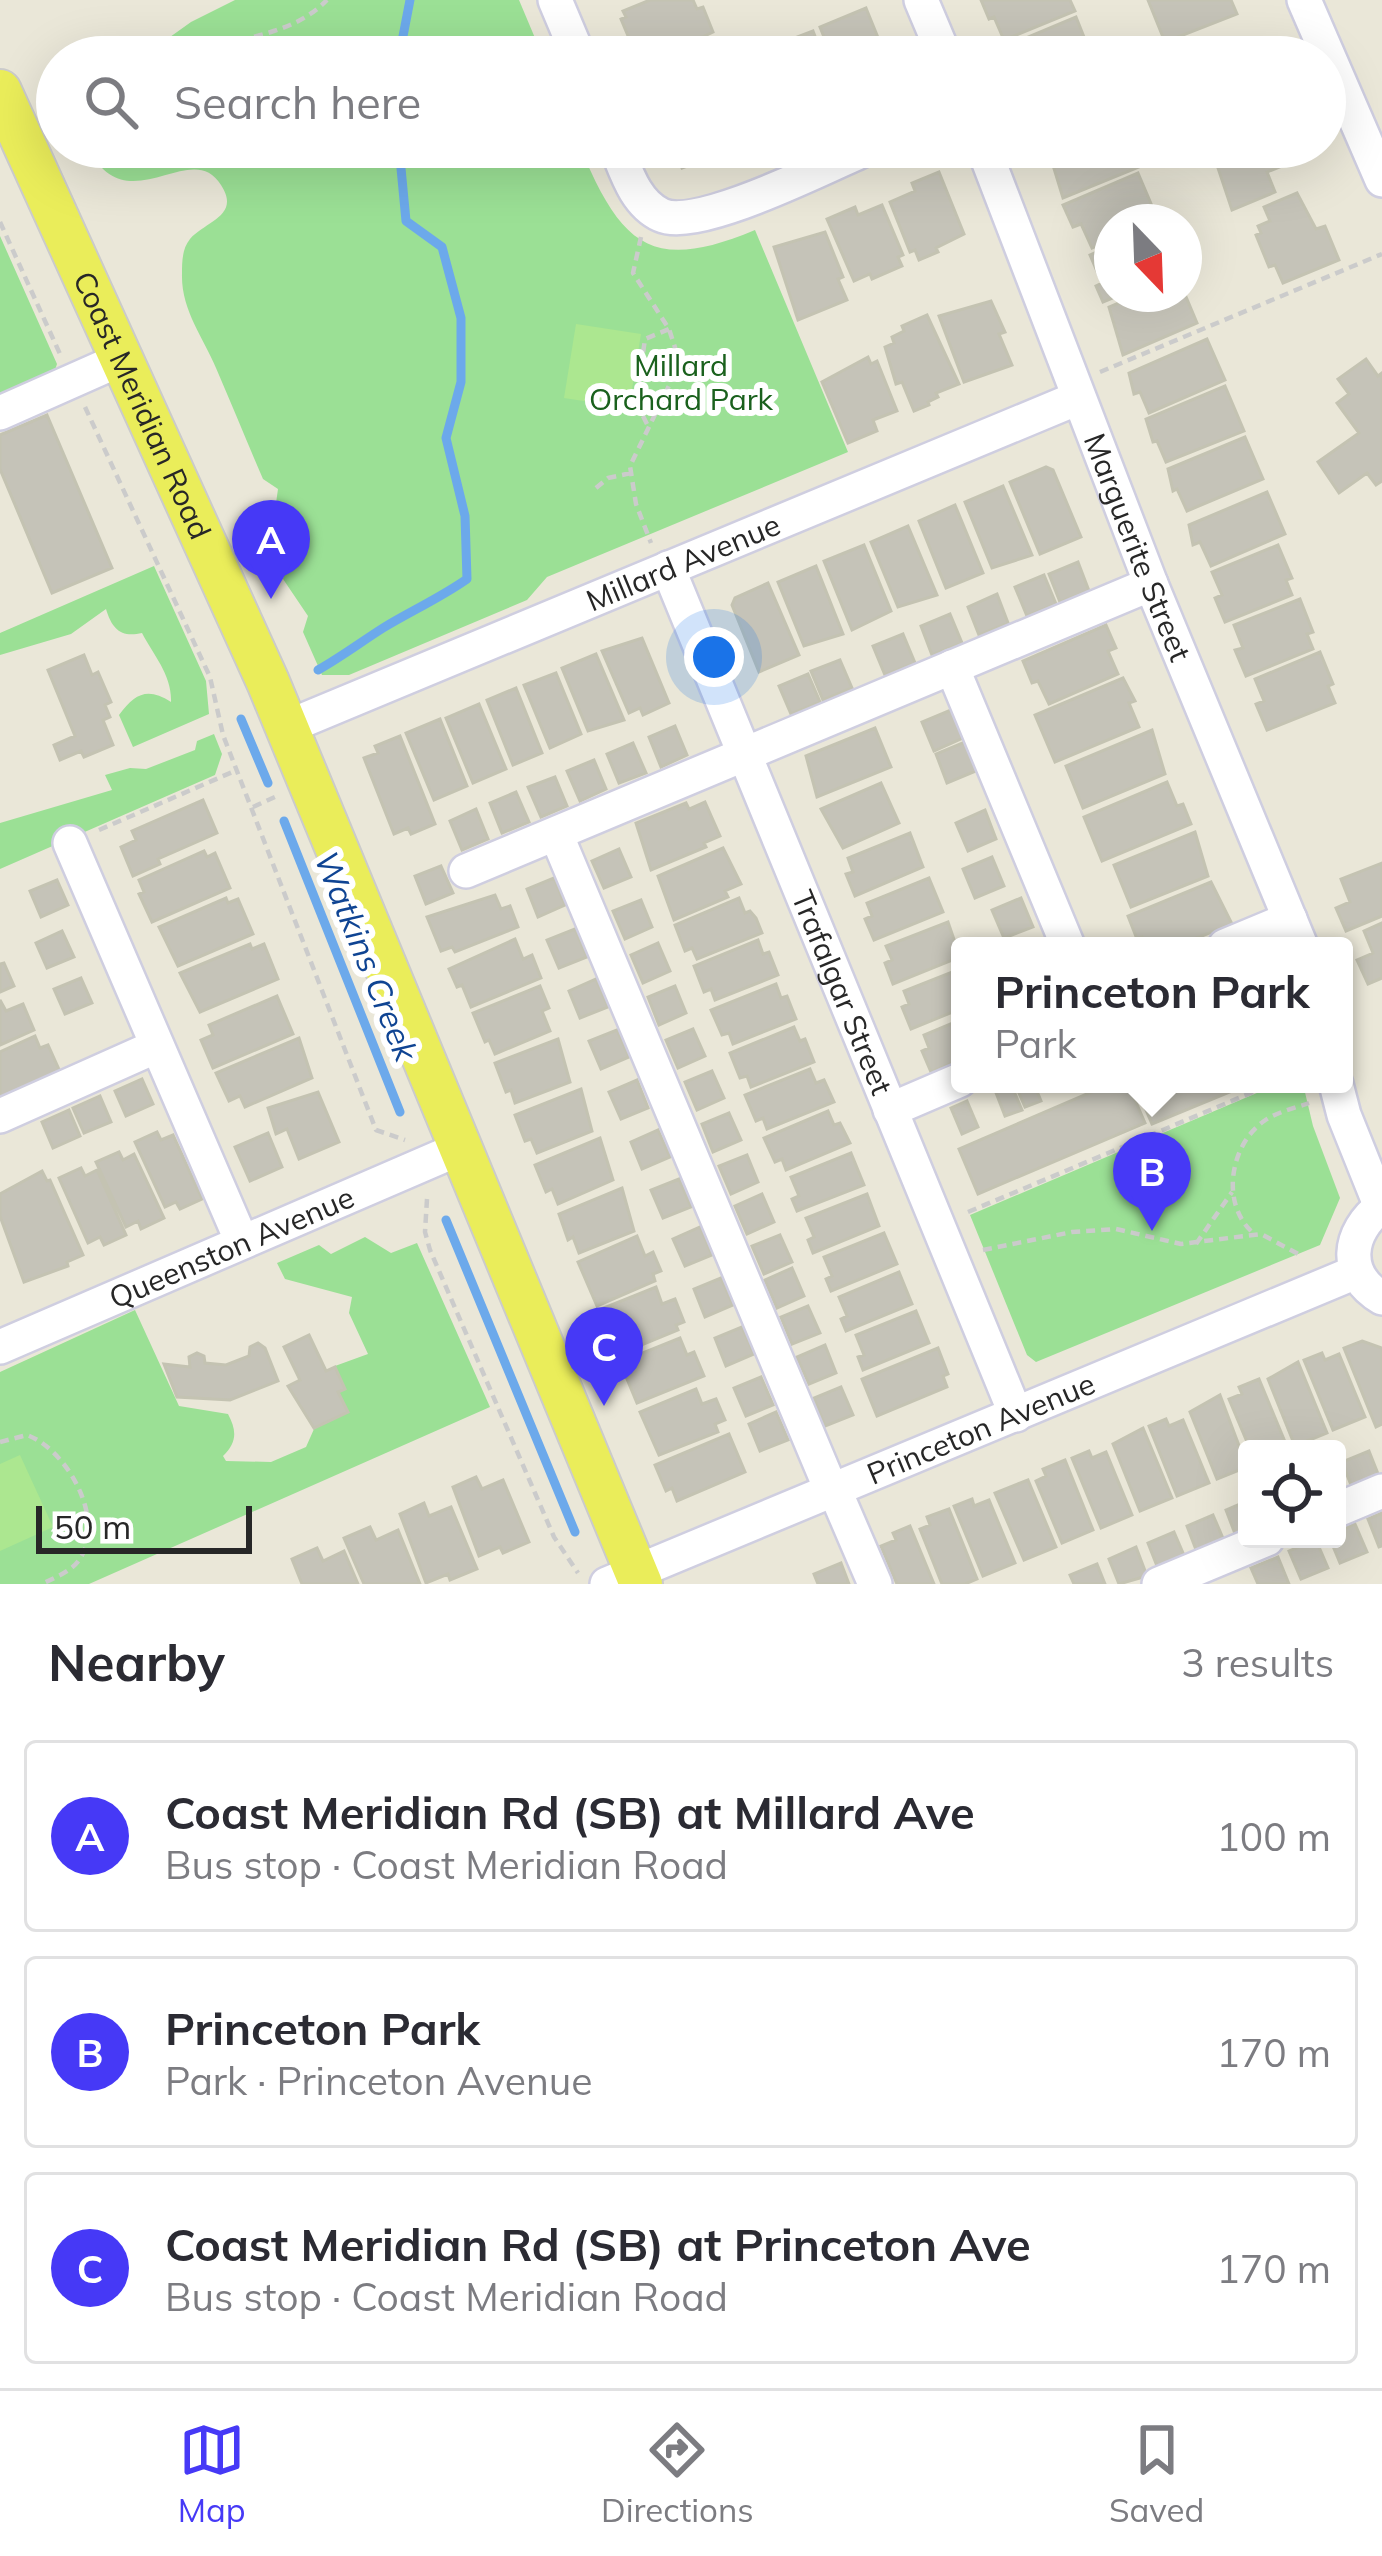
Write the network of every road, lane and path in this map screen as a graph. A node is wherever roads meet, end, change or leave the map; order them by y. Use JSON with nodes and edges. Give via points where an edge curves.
{"nodes":[{"id":1,"x":327,"y":0,"type":"edge"},
{"id":2,"x":555,"y":0,"type":"edge"},
{"id":3,"x":921,"y":0,"type":"edge"},
{"id":4,"x":1304,"y":0,"type":"edge"},
{"id":5,"x":258,"y":36,"type":"edge"},
{"id":6,"x":570,"y":36,"type":"edge"},
{"id":7,"x":936,"y":36,"type":"edge"},
{"id":8,"x":1320,"y":36,"type":"edge"},
{"id":9,"x":0,"y":92,"type":"edge"},
{"id":10,"x":1346,"y":97,"type":"edge"},
{"id":11,"x":626,"y":168,"type":"edge"},
{"id":12,"x":821,"y":168,"type":"edge"},
{"id":13,"x":992,"y":168,"type":"edge"},
{"id":14,"x":1382,"y":180,"type":"edge"},
{"id":15,"x":0,"y":222,"type":"edge"},
{"id":16,"x":641,"y":237,"type":"dead end"},
{"id":17,"x":1382,"y":254,"type":"edge"},
{"id":18,"x":669,"y":329,"type":"junction"},
{"id":19,"x":124,"y":358,"type":"junction"},
{"id":20,"x":72,"y":380,"type":"junction"},
{"id":21,"x":1083,"y":387,"type":"junction"},
{"id":22,"x":0,"y":413,"type":"edge"},
{"id":23,"x":647,"y":424,"type":"junction"},
{"id":24,"x":631,"y":473,"type":"junction"},
{"id":25,"x":596,"y":488,"type":"dead end"},
{"id":26,"x":660,"y":556,"type":"junction"},
{"id":27,"x":1151,"y":584,"type":"junction"},
{"id":28,"x":952,"y":667,"type":"junction"},
{"id":29,"x":287,"y":727,"type":"junction"},
{"id":30,"x":743,"y":754,"type":"junction"},
{"id":31,"x":237,"y":770,"type":"junction"},
{"id":32,"x":280,"y":795,"type":"dead end"},
{"id":33,"x":251,"y":807,"type":"junction"},
{"id":34,"x":556,"y":834,"type":"junction"},
{"id":35,"x":70,"y":842,"type":"joint"},
{"id":36,"x":466,"y":871,"type":"dead end"},
{"id":37,"x":1295,"y":932,"type":"edge"},
{"id":38,"x":1064,"y":937,"type":"edge"},
{"id":39,"x":157,"y":1046,"type":"junction"},
{"id":40,"x":951,"y":1084,"type":"edge"},
{"id":41,"x":1251,"y":1093,"type":"edge"},
{"id":42,"x":1323,"y":1094,"type":"edge"},
{"id":43,"x":890,"y":1110,"type":"junction"},
{"id":44,"x":0,"y":1116,"type":"edge"},
{"id":45,"x":408,"y":1141,"type":"dead end"},
{"id":46,"x":461,"y":1148,"type":"junction"},
{"id":47,"x":428,"y":1192,"type":"dead end"},
{"id":48,"x":1232,"y":1192,"type":"junction"},
{"id":49,"x":1382,"y":1206,"type":"edge"},
{"id":50,"x":967,"y":1213,"type":"dead end"},
{"id":51,"x":1254,"y":1233,"type":"junction"},
{"id":52,"x":242,"y":1242,"type":"junction"},
{"id":53,"x":1196,"y":1244,"type":"junction"},
{"id":54,"x":982,"y":1250,"type":"dead end"},
{"id":55,"x":1302,"y":1256,"type":"dead end"},
{"id":56,"x":1356,"y":1272,"type":"junction"},
{"id":57,"x":1382,"y":1298,"type":"edge"},
{"id":58,"x":1,"y":1343,"type":"edge"},
{"id":59,"x":1016,"y":1415,"type":"junction"},
{"id":60,"x":0,"y":1442,"type":"edge"},
{"id":61,"x":834,"y":1491,"type":"junction"},
{"id":62,"x":1382,"y":1491,"type":"edge"},
{"id":63,"x":1346,"y":1506,"type":"edge"},
{"id":64,"x":1245,"y":1548,"type":"edge"},
{"id":65,"x":574,"y":1564,"type":"dead end"},
{"id":66,"x":628,"y":1580,"type":"edge"},
{"id":67,"x":42,"y":1584,"type":"edge"},
{"id":68,"x":874,"y":1584,"type":"edge"},
{"id":69,"x":1159,"y":1584,"type":"edge"}],
"edges":[{"from":1,"to":5,"type":"path","via":[[290,27]]},
{"from":2,"to":6,"type":"street"},
{"from":3,"to":7,"type":"street"},
{"from":4,"to":8,"type":"street"},
{"from":9,"to":19,"type":"main road","name":"Coast Meridian Road"},
{"from":10,"to":14,"type":"street"},
{"from":11,"to":12,"type":"street","via":[[643,202],[675,220]]},
{"from":13,"to":21,"type":"street","name":"Marguerite Street"},
{"from":15,"to":20,"type":"path"},
{"from":16,"to":18,"type":"path","via":[[633,273]]},
{"from":17,"to":21,"type":"path"},
{"from":18,"to":23,"type":"path","via":[[680,363]]},
{"from":18,"to":23,"type":"path","via":[[645,339],[636,402]]},
{"from":19,"to":20,"type":"street"},
{"from":19,"to":29,"type":"main road","name":"Coast Meridian Road"},
{"from":20,"to":22,"type":"street"},
{"from":20,"to":31,"type":"path","via":[[210,677]]},
{"from":21,"to":26,"type":"street","name":"Millard Avenue"},
{"from":21,"to":27,"type":"street","name":"Marguerite Street"},
{"from":23,"to":24,"type":"path"},
{"from":24,"to":25,"type":"path"},
{"from":24,"to":26,"type":"path"},
{"from":26,"to":29,"type":"street","name":"Millard Avenue"},
{"from":26,"to":30,"type":"street","name":"Trafalgar Street"},
{"from":27,"to":28,"type":"street"},
{"from":27,"to":37,"type":"street","name":"Marguerite Street"},
{"from":28,"to":30,"type":"street"},
{"from":28,"to":38,"type":"street"},
{"from":29,"to":46,"type":"main road","name":"Coast Meridian Road"},
{"from":30,"to":34,"type":"street"},
{"from":30,"to":43,"type":"street","name":"Trafalgar Street"},
{"from":31,"to":33,"type":"path"},
{"from":31,"to":35,"type":"path"},
{"from":32,"to":33,"type":"path"},
{"from":33,"to":45,"type":"path","via":[[376,1130]]},
{"from":34,"to":36,"type":"street"},
{"from":34,"to":61,"type":"street"},
{"from":35,"to":39,"type":"street"},
{"from":39,"to":44,"type":"street"},
{"from":39,"to":52,"type":"street"},
{"from":40,"to":43,"type":"street"},
{"from":41,"to":50,"type":"path"},
{"from":42,"to":48,"type":"path","via":[[1256,1129],[1238,1157]]},
{"from":42,"to":49,"type":"street","via":[[1344,1114]]},
{"from":43,"to":59,"type":"street","name":"Trafalgar Street"},
{"from":46,"to":52,"type":"street","name":"Queenston Avenue"},
{"from":46,"to":66,"type":"main road","name":"Coast Meridian Road"},
{"from":47,"to":65,"type":"path","via":[[430,1250],[554,1537]]},
{"from":48,"to":51,"type":"path"},
{"from":48,"to":53,"type":"path"},
{"from":49,"to":56,"type":"street","via":[[1361,1225]]},
{"from":51,"to":53,"type":"path"},
{"from":51,"to":55,"type":"path"},
{"from":52,"to":58,"type":"street","name":"Queenston Avenue"},
{"from":53,"to":54,"type":"path","via":[[1093,1229]]},
{"from":56,"to":57,"type":"street"},
{"from":56,"to":59,"type":"street","name":"Princeton Avenue"},
{"from":59,"to":61,"type":"street","name":"Princeton Avenue"},
{"from":60,"to":67,"type":"path","via":[[27,1435],[49,1446],[86,1514],[80,1558]]},
{"from":61,"to":66,"type":"street","name":"Princeton Avenue"},
{"from":61,"to":68,"type":"street"},
{"from":62,"to":63,"type":"street"},
{"from":64,"to":69,"type":"street"}]}
